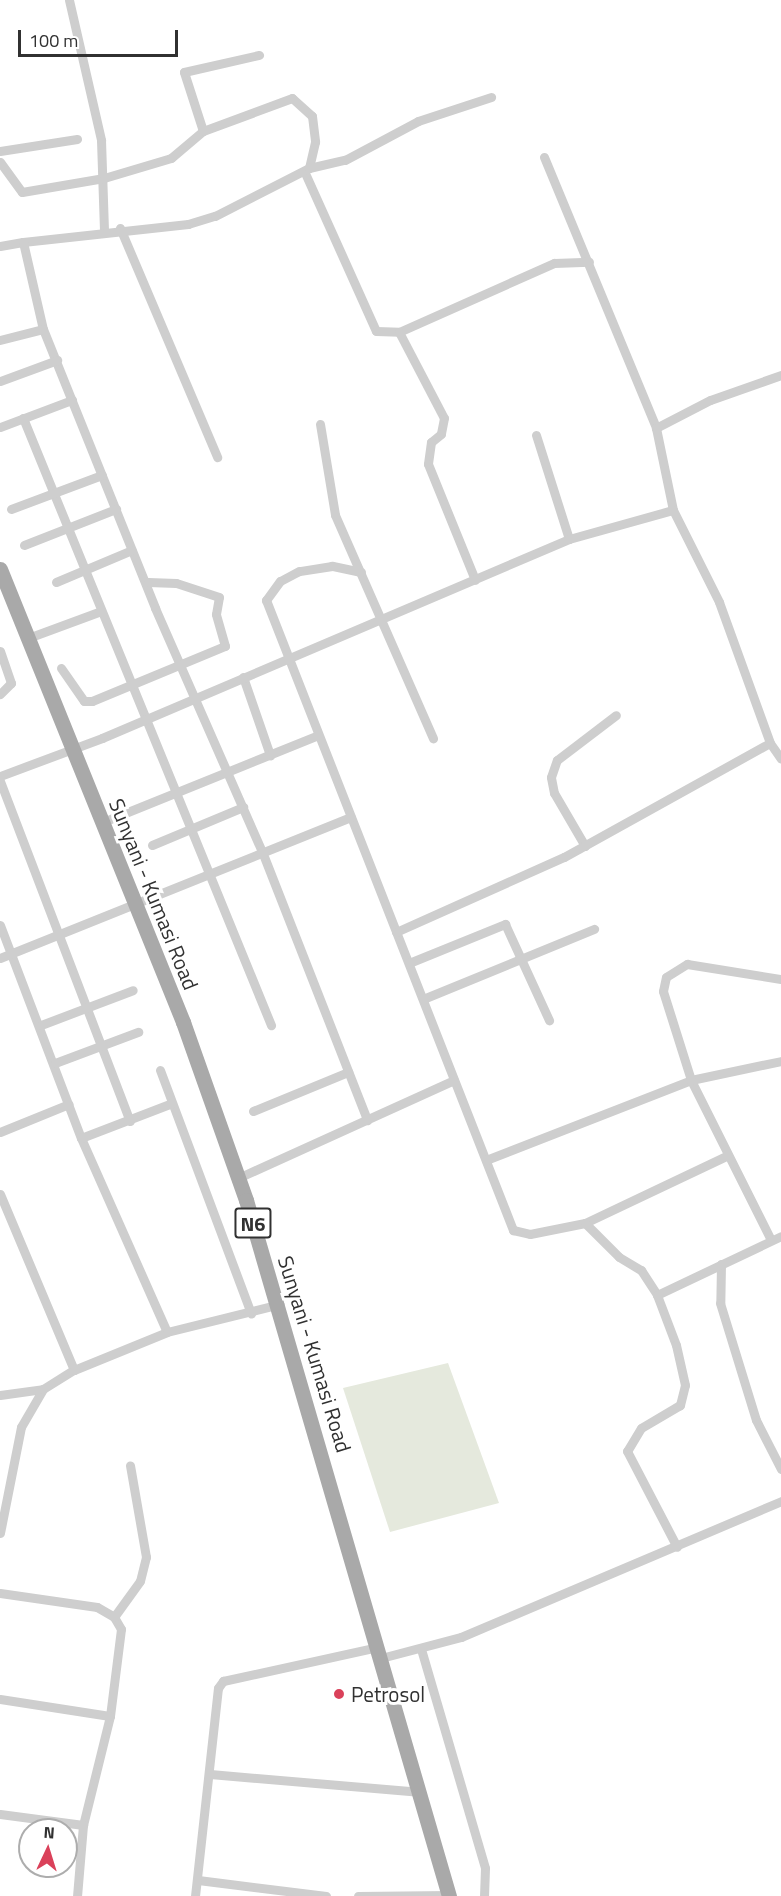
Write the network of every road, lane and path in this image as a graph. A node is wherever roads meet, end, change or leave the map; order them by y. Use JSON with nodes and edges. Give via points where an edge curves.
{"nodes":[{"id":1,"x":69,"y":0,"type":"edge"},
{"id":2,"x":259,"y":54,"type":"dead end"},
{"id":3,"x":491,"y":97,"type":"dead end"},
{"id":4,"x":203,"y":131,"type":"junction"},
{"id":5,"x":77,"y":139,"type":"dead end"},
{"id":6,"x":0,"y":151,"type":"edge"},
{"id":7,"x":544,"y":157,"type":"dead end"},
{"id":8,"x":0,"y":162,"type":"edge"},
{"id":9,"x":307,"y":171,"type":"junction"},
{"id":10,"x":104,"y":178,"type":"junction"},
{"id":11,"x":120,"y":228,"type":"junction"},
{"id":12,"x":104,"y":230,"type":"junction"},
{"id":13,"x":23,"y":242,"type":"junction"},
{"id":14,"x":0,"y":246,"type":"edge"},
{"id":15,"x":589,"y":262,"type":"junction"},
{"id":16,"x":43,"y":329,"type":"junction"},
{"id":17,"x":399,"y":332,"type":"junction"},
{"id":18,"x":0,"y":340,"type":"edge"},
{"id":19,"x":57,"y":360,"type":"junction"},
{"id":20,"x":781,"y":375,"type":"edge"},
{"id":21,"x":0,"y":381,"type":"edge"},
{"id":22,"x":72,"y":400,"type":"junction"},
{"id":23,"x":23,"y":418,"type":"junction"},
{"id":24,"x":320,"y":424,"type":"dead end"},
{"id":25,"x":0,"y":427,"type":"edge"},
{"id":26,"x":656,"y":428,"type":"junction"},
{"id":27,"x":536,"y":435,"type":"dead end"},
{"id":28,"x":217,"y":458,"type":"dead end"},
{"id":29,"x":102,"y":475,"type":"junction"},
{"id":30,"x":53,"y":492,"type":"junction"},
{"id":31,"x":11,"y":509,"type":"dead end"},
{"id":32,"x":116,"y":509,"type":"junction"},
{"id":33,"x":673,"y":510,"type":"junction"},
{"id":34,"x":68,"y":528,"type":"junction"},
{"id":35,"x":569,"y":539,"type":"junction"},
{"id":36,"x":24,"y":545,"type":"dead end"},
{"id":37,"x":132,"y":550,"type":"junction"},
{"id":38,"x":0,"y":569,"type":"edge"},
{"id":39,"x":85,"y":570,"type":"junction"},
{"id":40,"x":361,"y":572,"type":"junction"},
{"id":41,"x":475,"y":580,"type":"junction"},
{"id":42,"x":56,"y":582,"type":"dead end"},
{"id":43,"x":148,"y":582,"type":"junction"},
{"id":44,"x":101,"y":611,"type":"junction"},
{"id":45,"x":384,"y":620,"type":"junction"},
{"id":46,"x":28,"y":638,"type":"junction"},
{"id":47,"x":0,"y":651,"type":"edge"},
{"id":48,"x":290,"y":659,"type":"junction"},
{"id":49,"x":180,"y":665,"type":"junction"},
{"id":50,"x":61,"y":668,"type":"dead end"},
{"id":51,"x":243,"y":677,"type":"junction"},
{"id":52,"x":130,"y":684,"type":"junction"},
{"id":53,"x":0,"y":694,"type":"edge"},
{"id":54,"x":193,"y":697,"type":"junction"},
{"id":55,"x":616,"y":715,"type":"dead end"},
{"id":56,"x":144,"y":719,"type":"junction"},
{"id":57,"x":318,"y":735,"type":"junction"},
{"id":58,"x":433,"y":738,"type":"dead end"},
{"id":59,"x":770,"y":743,"type":"junction"},
{"id":60,"x":74,"y":749,"type":"junction"},
{"id":61,"x":270,"y":755,"type":"junction"},
{"id":62,"x":781,"y":759,"type":"edge"},
{"id":63,"x":228,"y":772,"type":"junction"},
{"id":64,"x":0,"y":776,"type":"edge"},
{"id":65,"x":0,"y":782,"type":"edge"},
{"id":66,"x":176,"y":793,"type":"junction"},
{"id":67,"x":243,"y":807,"type":"junction"},
{"id":68,"x":351,"y":817,"type":"junction"},
{"id":69,"x":103,"y":822,"type":"junction"},
{"id":70,"x":190,"y":829,"type":"junction"},
{"id":71,"x":152,"y":845,"type":"dead end"},
{"id":72,"x":585,"y":846,"type":"junction"},
{"id":73,"x":263,"y":854,"type":"junction"},
{"id":74,"x":208,"y":875,"type":"junction"},
{"id":75,"x":135,"y":903,"type":"junction"},
{"id":76,"x":0,"y":925,"type":"edge"},
{"id":77,"x":594,"y":929,"type":"dead end"},
{"id":78,"x":396,"y":932,"type":"junction"},
{"id":79,"x":60,"y":933,"type":"junction"},
{"id":80,"x":12,"y":953,"type":"junction"},
{"id":81,"x":0,"y":958,"type":"edge"},
{"id":82,"x":522,"y":959,"type":"junction"},
{"id":83,"x":409,"y":963,"type":"junction"},
{"id":84,"x":781,"y":979,"type":"edge"},
{"id":85,"x":133,"y":990,"type":"dead end"},
{"id":86,"x":423,"y":999,"type":"junction"},
{"id":87,"x":88,"y":1007,"type":"junction"},
{"id":88,"x":549,"y":1020,"type":"dead end"},
{"id":89,"x":41,"y":1025,"type":"junction"},
{"id":90,"x":271,"y":1025,"type":"dead end"},
{"id":91,"x":138,"y":1032,"type":"dead end"},
{"id":92,"x":102,"y":1044,"type":"junction"},
{"id":93,"x":781,"y":1061,"type":"edge"},
{"id":94,"x":55,"y":1063,"type":"junction"},
{"id":95,"x":160,"y":1070,"type":"dead end"},
{"id":96,"x":348,"y":1072,"type":"junction"},
{"id":97,"x":454,"y":1080,"type":"junction"},
{"id":98,"x":691,"y":1080,"type":"junction"},
{"id":99,"x":172,"y":1103,"type":"junction"},
{"id":100,"x":69,"y":1104,"type":"junction"},
{"id":101,"x":253,"y":1111,"type":"dead end"},
{"id":102,"x":367,"y":1120,"type":"junction"},
{"id":103,"x":130,"y":1121,"type":"junction"},
{"id":104,"x":0,"y":1132,"type":"edge"},
{"id":105,"x":81,"y":1138,"type":"junction"},
{"id":106,"x":726,"y":1156,"type":"junction"},
{"id":107,"x":486,"y":1160,"type":"junction"},
{"id":108,"x":238,"y":1178,"type":"junction"},
{"id":109,"x":0,"y":1194,"type":"edge"},
{"id":110,"x":585,"y":1223,"type":"junction"},
{"id":111,"x":781,"y":1236,"type":"edge"},
{"id":112,"x":770,"y":1238,"type":"junction"},
{"id":113,"x":721,"y":1264,"type":"junction"},
{"id":114,"x":657,"y":1294,"type":"junction"},
{"id":115,"x":280,"y":1304,"type":"junction"},
{"id":116,"x":250,"y":1314,"type":"junction"},
{"id":117,"x":167,"y":1332,"type":"junction"},
{"id":118,"x":74,"y":1370,"type":"junction"},
{"id":119,"x":43,"y":1389,"type":"junction"},
{"id":120,"x":0,"y":1395,"type":"edge"},
{"id":121,"x":130,"y":1465,"type":"dead end"},
{"id":122,"x":781,"y":1469,"type":"edge"},
{"id":123,"x":781,"y":1501,"type":"edge"},
{"id":124,"x":0,"y":1533,"type":"edge"},
{"id":125,"x":677,"y":1547,"type":"junction"},
{"id":126,"x":0,"y":1593,"type":"edge"},
{"id":127,"x":114,"y":1617,"type":"junction"},
{"id":128,"x":421,"y":1649,"type":"junction"},
{"id":129,"x":379,"y":1652,"type":"junction"},
{"id":130,"x":0,"y":1700,"type":"edge"},
{"id":131,"x":110,"y":1716,"type":"junction"},
{"id":132,"x":210,"y":1774,"type":"junction"},
{"id":133,"x":418,"y":1792,"type":"junction"},
{"id":134,"x":0,"y":1815,"type":"edge"},
{"id":135,"x":83,"y":1825,"type":"junction"},
{"id":136,"x":198,"y":1880,"type":"junction"},
{"id":137,"x":449,"y":1895,"type":"edge"},
{"id":138,"x":77,"y":1896,"type":"edge"},
{"id":139,"x":195,"y":1896,"type":"edge"},
{"id":140,"x":326,"y":1896,"type":"edge"},
{"id":141,"x":358,"y":1896,"type":"edge"},
{"id":142,"x":484,"y":1896,"type":"edge"}],
"edges":[{"from":1,"to":10,"type":"street","via":[[99,130]]},
{"from":2,"to":4,"type":"street","via":[[184,72]]},
{"from":3,"to":9,"type":"street","via":[[418,120],[345,160]]},
{"from":4,"to":9,"type":"street","via":[[298,100],[312,116],[314,128]]},
{"from":4,"to":10,"type":"street","via":[[171,158]]},
{"from":5,"to":6,"type":"street"},
{"from":7,"to":15,"type":"street"},
{"from":8,"to":10,"type":"street","via":[[22,192]]},
{"from":9,"to":11,"type":"street","via":[[208,218]]},
{"from":9,"to":17,"type":"street","via":[[372,326],[384,333]]},
{"from":10,"to":12,"type":"street"},
{"from":11,"to":12,"type":"street"},
{"from":11,"to":28,"type":"street"},
{"from":12,"to":13,"type":"street"},
{"from":13,"to":14,"type":"street"},
{"from":13,"to":16,"type":"street"},
{"from":15,"to":17,"type":"street","via":[[554,262]]},
{"from":15,"to":26,"type":"street"},
{"from":16,"to":18,"type":"street"},
{"from":16,"to":19,"type":"street"},
{"from":17,"to":41,"type":"street","via":[[444,418],[441,434],[431,442],[428,464]]},
{"from":19,"to":21,"type":"street"},
{"from":19,"to":22,"type":"street"},
{"from":20,"to":26,"type":"street","via":[[710,400]]},
{"from":22,"to":23,"type":"street"},
{"from":22,"to":29,"type":"street"},
{"from":23,"to":25,"type":"street"},
{"from":23,"to":30,"type":"street"},
{"from":24,"to":40,"type":"street","via":[[335,515]]},
{"from":26,"to":33,"type":"street"},
{"from":27,"to":35,"type":"street"},
{"from":29,"to":30,"type":"street"},
{"from":29,"to":32,"type":"street"},
{"from":30,"to":31,"type":"street"},
{"from":30,"to":34,"type":"street"},
{"from":32,"to":34,"type":"street"},
{"from":32,"to":37,"type":"street"},
{"from":33,"to":35,"type":"street"},
{"from":33,"to":59,"type":"street","via":[[719,602]]},
{"from":34,"to":36,"type":"street"},
{"from":34,"to":39,"type":"street"},
{"from":35,"to":41,"type":"street"},
{"from":37,"to":39,"type":"street"},
{"from":37,"to":43,"type":"street"},
{"from":38,"to":46,"type":"main road","name":"Sunyani - Kumasi Road","number":"N6"},
{"from":39,"to":42,"type":"street"},
{"from":39,"to":44,"type":"street"},
{"from":40,"to":45,"type":"street"},
{"from":40,"to":48,"type":"street","via":[[332,566],[299,571],[267,594]]},
{"from":41,"to":45,"type":"street"},
{"from":43,"to":49,"type":"street"},
{"from":43,"to":49,"type":"street","via":[[176,583],[220,598],[216,614],[225,646]]},
{"from":44,"to":46,"type":"street"},
{"from":44,"to":52,"type":"street"},
{"from":45,"to":48,"type":"street"},
{"from":45,"to":58,"type":"street"},
{"from":46,"to":60,"type":"main road","name":"Sunyani - Kumasi Road","number":"N6"},
{"from":47,"to":53,"type":"street","via":[[11,683]]},
{"from":48,"to":51,"type":"street"},
{"from":48,"to":57,"type":"street"},
{"from":49,"to":52,"type":"street"},
{"from":49,"to":54,"type":"street"},
{"from":50,"to":52,"type":"street","via":[[84,701]]},
{"from":51,"to":54,"type":"street"},
{"from":51,"to":61,"type":"street"},
{"from":52,"to":56,"type":"street"},
{"from":54,"to":56,"type":"street"},
{"from":54,"to":63,"type":"street"},
{"from":55,"to":72,"type":"street","via":[[557,760],[551,777],[554,793]]},
{"from":56,"to":60,"type":"street"},
{"from":56,"to":66,"type":"street"},
{"from":57,"to":61,"type":"street"},
{"from":57,"to":68,"type":"street"},
{"from":59,"to":62,"type":"street"},
{"from":59,"to":72,"type":"street"},
{"from":60,"to":64,"type":"street"},
{"from":60,"to":69,"type":"main road","name":"Sunyani - Kumasi Road","number":"N6"},
{"from":61,"to":63,"type":"street"},
{"from":63,"to":66,"type":"street"},
{"from":63,"to":67,"type":"street"},
{"from":65,"to":79,"type":"street"},
{"from":66,"to":69,"type":"street"},
{"from":66,"to":70,"type":"street"},
{"from":67,"to":70,"type":"street"},
{"from":67,"to":73,"type":"street"},
{"from":68,"to":73,"type":"street"},
{"from":68,"to":78,"type":"street"},
{"from":69,"to":75,"type":"main road","name":"Sunyani - Kumasi Road","number":"N6"},
{"from":70,"to":71,"type":"street"},
{"from":70,"to":74,"type":"street"},
{"from":72,"to":78,"type":"street"},
{"from":73,"to":74,"type":"street"},
{"from":73,"to":96,"type":"street"},
{"from":74,"to":75,"type":"street"},
{"from":74,"to":90,"type":"street"},
{"from":75,"to":79,"type":"street"},
{"from":75,"to":108,"type":"main road","name":"Sunyani - Kumasi Road","number":"N6"},
{"from":76,"to":80,"type":"street"},
{"from":77,"to":82,"type":"street"},
{"from":78,"to":83,"type":"street"},
{"from":79,"to":80,"type":"street"},
{"from":79,"to":87,"type":"street"},
{"from":80,"to":81,"type":"street"},
{"from":80,"to":89,"type":"street"},
{"from":82,"to":83,"type":"street","via":[[510,928],[498,924]]},
{"from":82,"to":86,"type":"street"},
{"from":82,"to":88,"type":"street"},
{"from":83,"to":86,"type":"street"},
{"from":84,"to":98,"type":"street","via":[[702,963],[687,964],[666,977],[663,991]]},
{"from":85,"to":87,"type":"street"},
{"from":86,"to":97,"type":"street"},
{"from":87,"to":89,"type":"street"},
{"from":87,"to":92,"type":"street"},
{"from":89,"to":94,"type":"street"},
{"from":91,"to":92,"type":"street"},
{"from":92,"to":94,"type":"street"},
{"from":92,"to":103,"type":"street"},
{"from":93,"to":98,"type":"street"},
{"from":94,"to":100,"type":"street"},
{"from":95,"to":99,"type":"street"},
{"from":96,"to":101,"type":"street"},
{"from":96,"to":102,"type":"street"},
{"from":97,"to":102,"type":"street"},
{"from":97,"to":107,"type":"street"},
{"from":98,"to":106,"type":"street"},
{"from":98,"to":107,"type":"street"},
{"from":99,"to":103,"type":"street"},
{"from":99,"to":116,"type":"street"},
{"from":100,"to":104,"type":"street"},
{"from":100,"to":105,"type":"street"},
{"from":102,"to":108,"type":"street"},
{"from":103,"to":105,"type":"street"},
{"from":105,"to":117,"type":"street"},
{"from":106,"to":110,"type":"street"},
{"from":106,"to":112,"type":"street"},
{"from":107,"to":110,"type":"street","via":[[513,1230],[530,1234]]},
{"from":108,"to":115,"type":"main road","name":"Sunyani - Kumasi Road","number":"N6"},
{"from":109,"to":118,"type":"street"},
{"from":110,"to":114,"type":"street","via":[[619,1257],[641,1270]]},
{"from":111,"to":112,"type":"street"},
{"from":112,"to":113,"type":"street"},
{"from":113,"to":114,"type":"street"},
{"from":113,"to":122,"type":"street","via":[[720,1303],[756,1420]]},
{"from":114,"to":125,"type":"street","via":[[676,1345],[684,1397],[674,1412],[642,1428],[627,1451]]},
{"from":115,"to":116,"type":"street"},
{"from":115,"to":129,"type":"main road","name":"Sunyani - Kumasi Road","number":"N6"},
{"from":116,"to":117,"type":"street"},
{"from":117,"to":118,"type":"street"},
{"from":118,"to":119,"type":"street"},
{"from":119,"to":120,"type":"street"},
{"from":119,"to":124,"type":"street","via":[[21,1427]]},
{"from":121,"to":127,"type":"street","via":[[146,1557],[140,1581]]},
{"from":123,"to":125,"type":"street"},
{"from":125,"to":128,"type":"street","via":[[471,1633]]},
{"from":126,"to":127,"type":"street","via":[[97,1607]]},
{"from":127,"to":131,"type":"street","via":[[121,1629]]},
{"from":128,"to":129,"type":"street"},
{"from":128,"to":142,"type":"street","via":[[485,1868]]},
{"from":129,"to":132,"type":"street","via":[[223,1681],[218,1688]]},
{"from":129,"to":133,"type":"main road","name":"Sunyani - Kumasi Road","number":"N6"},
{"from":130,"to":131,"type":"street"},
{"from":131,"to":135,"type":"street"},
{"from":132,"to":133,"type":"street"},
{"from":132,"to":136,"type":"street"},
{"from":133,"to":137,"type":"main road","name":"Sunyani - Kumasi Road","number":"N6"},
{"from":134,"to":135,"type":"street"},
{"from":135,"to":138,"type":"street"},
{"from":136,"to":139,"type":"street"},
{"from":136,"to":140,"type":"street"},
{"from":137,"to":141,"type":"street"}]}
